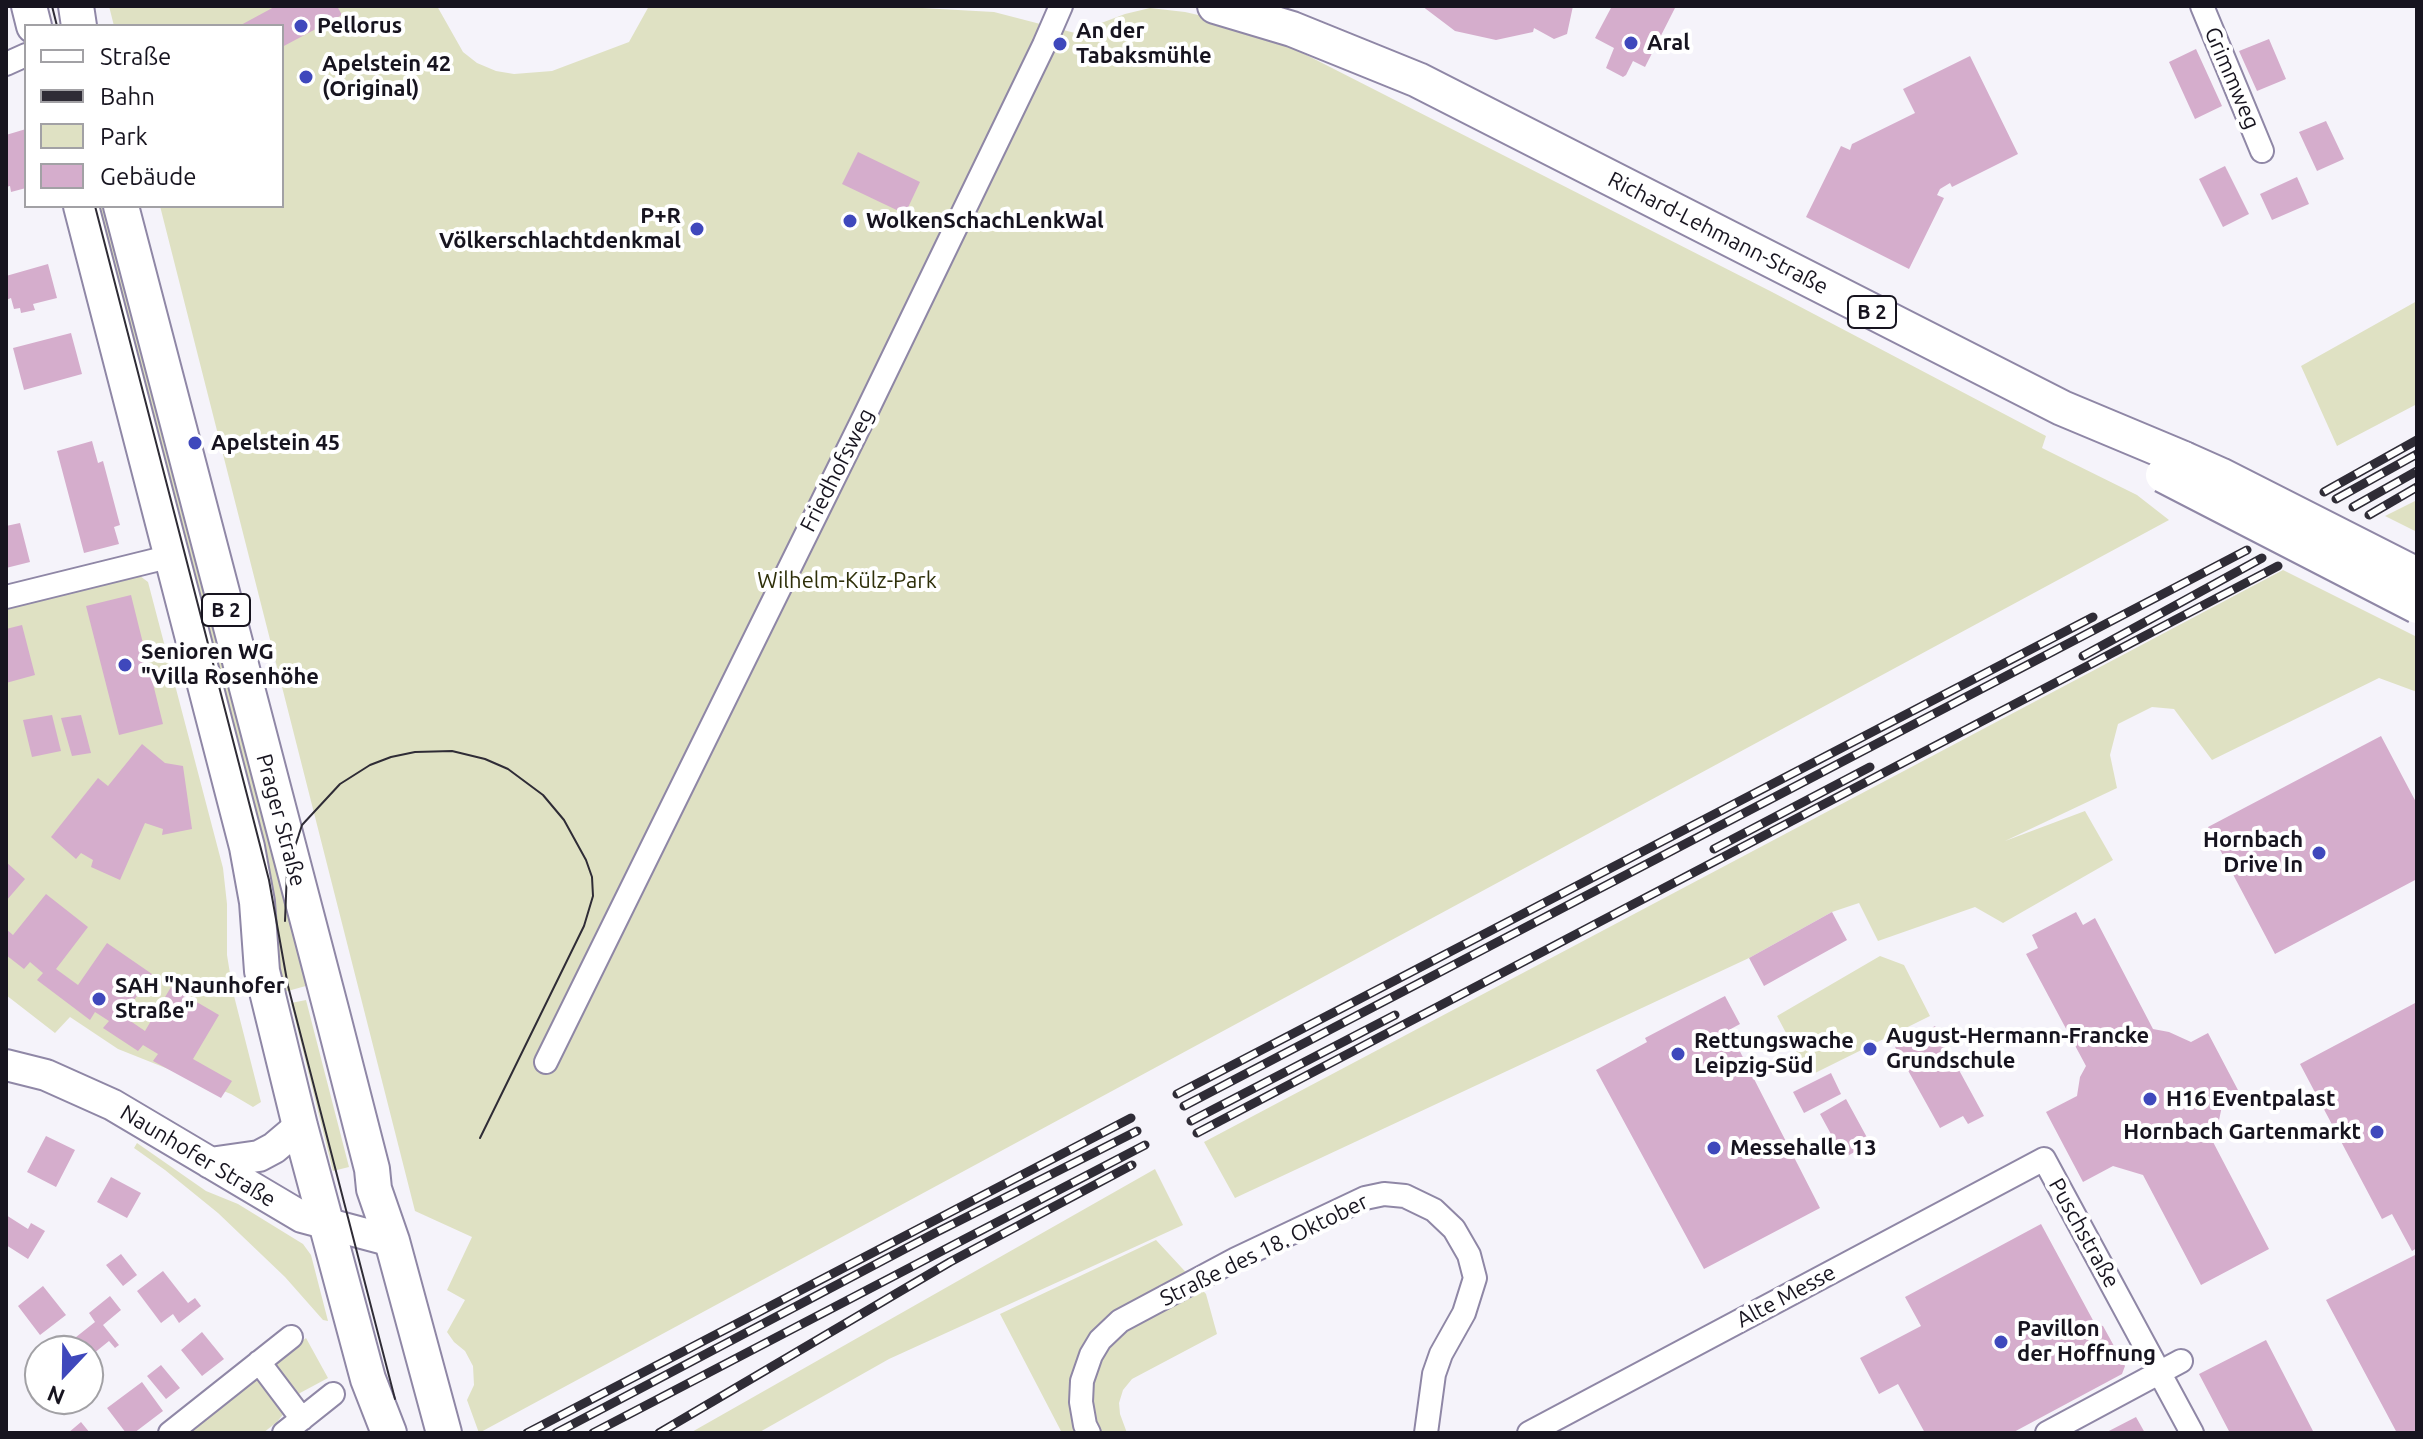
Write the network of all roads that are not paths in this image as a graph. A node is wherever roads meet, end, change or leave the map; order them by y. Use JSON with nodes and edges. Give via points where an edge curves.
{"nodes":[{"id":1,"x":1061,"y":6,"type":"edge"},
{"id":2,"x":1215,"y":6,"type":"edge"},
{"id":3,"x":1300,"y":6,"type":"edge"},
{"id":4,"x":2202,"y":6,"type":"edge"},
{"id":5,"x":1249,"y":12,"type":"edge"},
{"id":6,"x":1418,"y":80,"type":"junction"},
{"id":7,"x":2262,"y":151,"type":"dead end"},
{"id":8,"x":82,"y":208,"type":"edge"},
{"id":9,"x":122,"y":208,"type":"edge"},
{"id":10,"x":2173,"y":467,"type":"junction"},
{"id":11,"x":172,"y":556,"type":"junction"},
{"id":12,"x":2417,"y":575,"type":"edge"},
{"id":13,"x":6,"y":597,"type":"edge"},
{"id":14,"x":2417,"y":606,"type":"edge"},
{"id":15,"x":546,"y":1062,"type":"dead end"},
{"id":16,"x":6,"y":1065,"type":"edge"},
{"id":17,"x":300,"y":1126,"type":"junction"},
{"id":18,"x":2044,"y":1159,"type":"joint"},
{"id":19,"x":210,"y":1163,"type":"junction"},
{"id":20,"x":326,"y":1225,"type":"junction"},
{"id":21,"x":392,"y":1241,"type":"junction"},
{"id":22,"x":291,"y":1337,"type":"dead end"},
{"id":23,"x":2181,"y":1361,"type":"dead end"},
{"id":24,"x":259,"y":1362,"type":"junction"},
{"id":25,"x":2160,"y":1372,"type":"junction"},
{"id":26,"x":333,"y":1394,"type":"dead end"},
{"id":27,"x":293,"y":1426,"type":"edge"},
{"id":28,"x":170,"y":1433,"type":"edge"},
{"id":29,"x":389,"y":1433,"type":"edge"},
{"id":30,"x":444,"y":1433,"type":"edge"},
{"id":31,"x":1089,"y":1433,"type":"edge"},
{"id":32,"x":1426,"y":1433,"type":"edge"},
{"id":33,"x":1529,"y":1433,"type":"edge"},
{"id":34,"x":2047,"y":1433,"type":"edge"},
{"id":35,"x":2192,"y":1433,"type":"edge"}],
"edges":[{"from":1,"to":15,"type":"street","name":"Friedhofsweg"},
{"from":2,"to":5,"type":"main road","name":"Richard-Lehmann-Straße","number":"B 2"},
{"from":3,"to":6,"type":"main road","name":"Richard-Lehmann-Straße","number":"B 2"},
{"from":4,"to":7,"type":"street","name":"Grimmweg"},
{"from":5,"to":6,"type":"main road","name":"Richard-Lehmann-Straße","number":"B 2"},
{"from":6,"to":10,"type":"main road","name":"Richard-Lehmann-Straße","number":"B 2","via":[[2062,408],[2083,428]]},
{"from":8,"to":11,"type":"main road","name":"Prager Straße","number":"B 2"},
{"from":9,"to":21,"type":"main road","name":"Prager Straße","number":"B 2","via":[[374,1189]]},
{"from":10,"to":12,"type":"main road","name":"Richard-Lehmann-Straße","number":"B 2","bridge":true,"via":[[2220,475]]},
{"from":10,"to":14,"type":"main road","name":"Richard-Lehmann-Straße","number":"B 2","bridge":true},
{"from":11,"to":13,"type":"street"},
{"from":11,"to":17,"type":"main road","name":"Prager Straße","number":"B 2","via":[[247,847],[262,971]]},
{"from":16,"to":19,"type":"main road","name":"Naunhofer Straße","via":[[74,1086]]},
{"from":17,"to":19,"type":"main road","via":[[259,1156]]},
{"from":17,"to":20,"type":"main road","name":"Prager Straße","number":"B 2"},
{"from":18,"to":25,"type":"street","name":"Puschstraße"},
{"from":18,"to":33,"type":"street","name":"Alte Messe"},
{"from":19,"to":20,"type":"main road","name":"Naunhofer Straße","via":[[295,1214]]},
{"from":20,"to":21,"type":"main road","name":"Naunhofer Straße"},
{"from":20,"to":29,"type":"main road","name":"Prager Straße","number":"B 2"},
{"from":21,"to":30,"type":"main road","name":"Prager Straße","number":"B 2"},
{"from":22,"to":24,"type":"street"},
{"from":23,"to":25,"type":"street"},
{"from":24,"to":27,"type":"street"},
{"from":24,"to":28,"type":"street"},
{"from":25,"to":34,"type":"street"},
{"from":25,"to":35,"type":"street","name":"Puschstraße"},
{"from":26,"to":27,"type":"street"},
{"from":31,"to":32,"type":"street","name":"Straße des 18. Oktober","via":[[1082,1381],[1100,1340],[1120,1321],[1236,1259],[1384,1194],[1405,1196],[1434,1210],[1454,1229],[1475,1278],[1434,1374]]}]}
